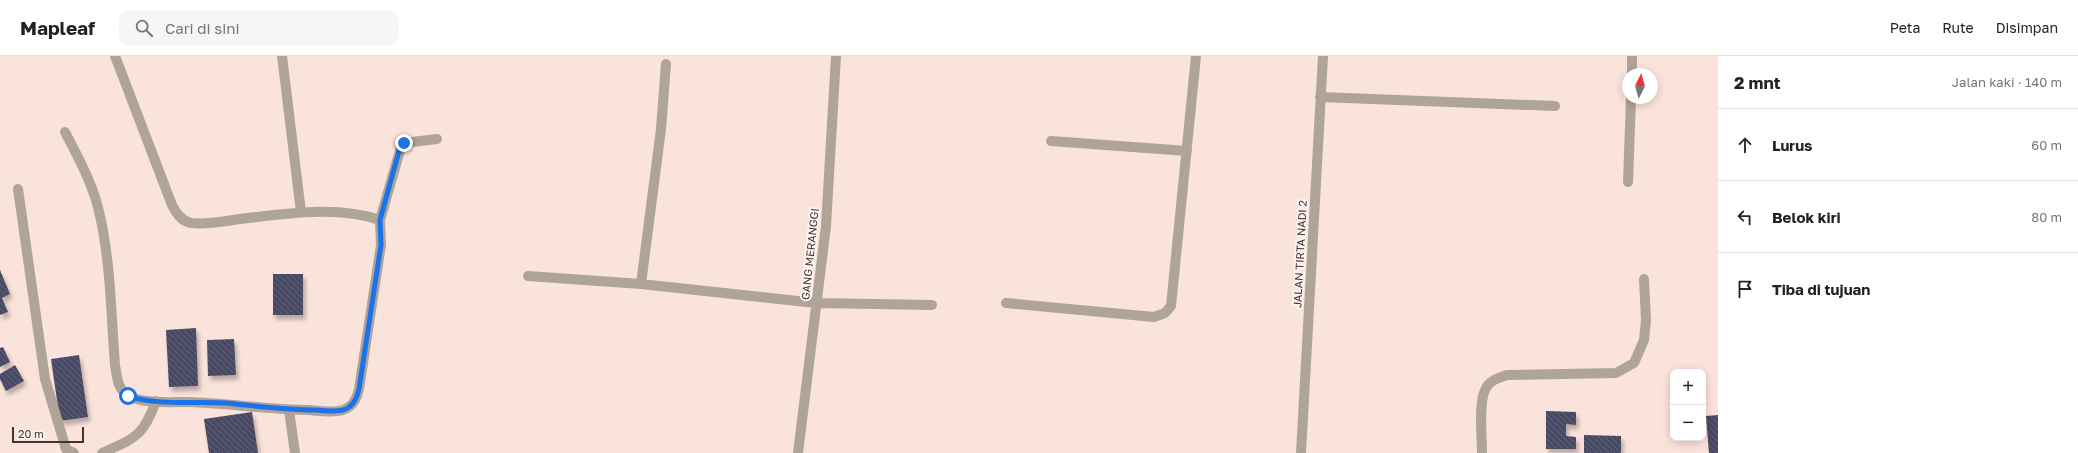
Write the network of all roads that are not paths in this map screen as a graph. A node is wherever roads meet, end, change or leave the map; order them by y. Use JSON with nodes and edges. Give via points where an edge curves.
{"nodes":[{"id":1,"x":115,"y":56,"type":"edge"},
{"id":2,"x":282,"y":56,"type":"edge"},
{"id":3,"x":836,"y":56,"type":"edge"},
{"id":4,"x":1196,"y":56,"type":"edge"},
{"id":5,"x":1323,"y":56,"type":"edge"},
{"id":6,"x":1632,"y":56,"type":"edge"},
{"id":7,"x":666,"y":64,"type":"dead end"},
{"id":8,"x":1632,"y":68,"type":"edge"},
{"id":9,"x":1320,"y":97,"type":"junction"},
{"id":10,"x":1631,"y":104,"type":"edge"},
{"id":11,"x":1555,"y":106,"type":"dead end"},
{"id":12,"x":65,"y":132,"type":"dead end"},
{"id":13,"x":437,"y":139,"type":"dead end"},
{"id":14,"x":1051,"y":141,"type":"dead end"},
{"id":15,"x":1187,"y":151,"type":"junction"},
{"id":16,"x":1628,"y":182,"type":"dead end"},
{"id":17,"x":18,"y":189,"type":"dead end"},
{"id":18,"x":301,"y":212,"type":"junction"},
{"id":19,"x":380,"y":220,"type":"junction"},
{"id":20,"x":528,"y":276,"type":"dead end"},
{"id":21,"x":1644,"y":279,"type":"dead end"},
{"id":22,"x":642,"y":284,"type":"junction"},
{"id":23,"x":816,"y":303,"type":"junction"},
{"id":24,"x":1006,"y":303,"type":"dead end"},
{"id":25,"x":932,"y":305,"type":"dead end"},
{"id":26,"x":156,"y":401,"type":"junction"},
{"id":27,"x":289,"y":410,"type":"junction"},
{"id":28,"x":74,"y":453,"type":"edge"},
{"id":29,"x":102,"y":453,"type":"edge"},
{"id":30,"x":295,"y":453,"type":"edge"},
{"id":31,"x":798,"y":453,"type":"edge"},
{"id":32,"x":1301,"y":453,"type":"edge"},
{"id":33,"x":1482,"y":453,"type":"edge"}],
"edges":[{"from":1,"to":18,"type":"street","via":[[178,216],[190,223]]},
{"from":2,"to":18,"type":"street"},
{"from":3,"to":23,"type":"street","name":"GANG MERANGGI","via":[[826,226]]},
{"from":4,"to":15,"type":"street"},
{"from":5,"to":9,"type":"street","name":"JALAN TIRTA NADI 2"},
{"from":6,"to":8,"type":"street"},
{"from":7,"to":22,"type":"street","via":[[661,129]]},
{"from":9,"to":11,"type":"street"},
{"from":9,"to":32,"type":"street","name":"JALAN TIRTA NADI 2"},
{"from":10,"to":16,"type":"street"},
{"from":12,"to":26,"type":"street","via":[[88,176],[100,216],[107,258],[114,365],[118,383],[128,396]]},
{"from":13,"to":19,"type":"street","via":[[404,143],[401,146]]},
{"from":14,"to":15,"type":"street"},
{"from":15,"to":24,"type":"street","via":[[1171,306],[1165,313],[1154,317]]},
{"from":17,"to":28,"type":"street","via":[[45,379],[66,449]]},
{"from":18,"to":19,"type":"street","via":[[355,214]]},
{"from":19,"to":27,"type":"street","via":[[381,245],[358,396],[344,410]]},
{"from":20,"to":22,"type":"street"},
{"from":21,"to":33,"type":"street","via":[[1644,340],[1634,363],[1616,373],[1507,375],[1491,382],[1483,398]]},
{"from":22,"to":23,"type":"street"},
{"from":23,"to":25,"type":"street"},
{"from":23,"to":31,"type":"street","name":"GANG MERANGGI"},
{"from":26,"to":27,"type":"street","via":[[224,403]]},
{"from":26,"to":29,"type":"street","via":[[148,422],[134,438]]},
{"from":27,"to":30,"type":"street"}]}
